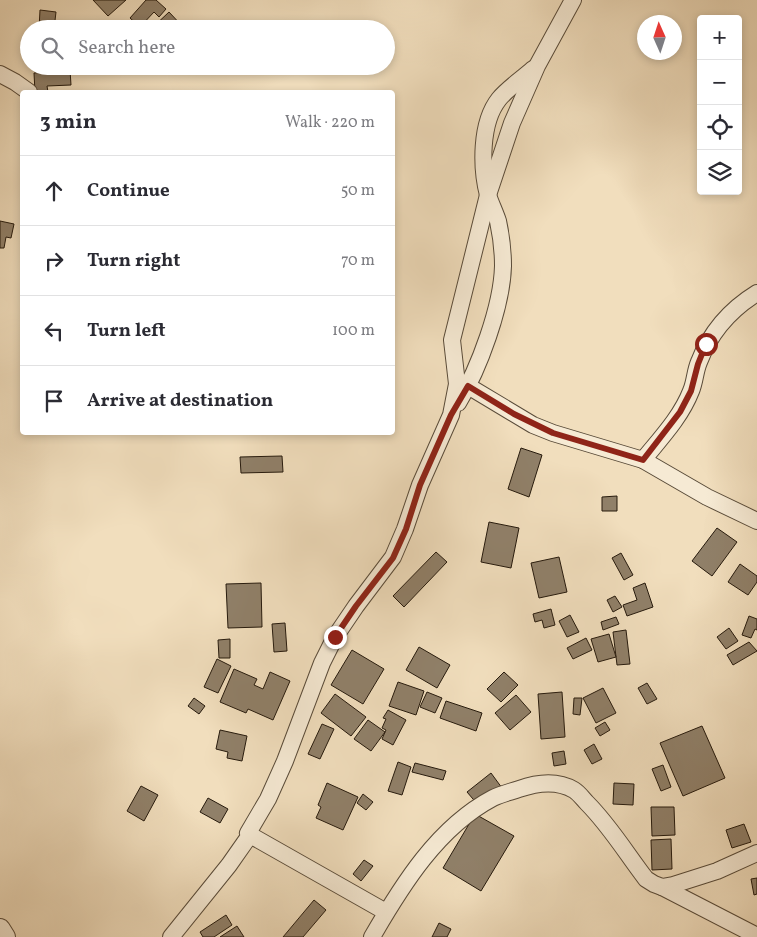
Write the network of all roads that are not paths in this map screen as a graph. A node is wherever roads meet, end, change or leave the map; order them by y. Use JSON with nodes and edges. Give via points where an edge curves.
{"nodes":[{"id":1,"x":574,"y":0,"type":"edge"},
{"id":2,"x":537,"y":66,"type":"junction"},
{"id":3,"x":0,"y":74,"type":"edge"},
{"id":4,"x":26,"y":90,"type":"edge"},
{"id":5,"x":488,"y":195,"type":"junction"},
{"id":6,"x":757,"y":293,"type":"edge"},
{"id":7,"x":468,"y":386,"type":"junction"},
{"id":8,"x":451,"y":415,"type":"junction"},
{"id":9,"x":643,"y":460,"type":"junction"},
{"id":10,"x":757,"y":520,"type":"edge"},
{"id":11,"x":250,"y":835,"type":"junction"},
{"id":12,"x":757,"y":854,"type":"edge"},
{"id":13,"x":662,"y":887,"type":"junction"},
{"id":14,"x":386,"y":912,"type":"junction"},
{"id":15,"x":757,"y":936,"type":"edge"},
{"id":16,"x":171,"y":937,"type":"edge"},
{"id":17,"x":372,"y":937,"type":"edge"}],
"edges":[{"from":1,"to":2,"type":"street"},
{"from":2,"to":5,"type":"street","via":[[512,122]]},
{"from":2,"to":5,"type":"street","via":[[498,100],[488,121],[483,145]]},
{"from":3,"to":4,"type":"street"},
{"from":5,"to":7,"type":"street","via":[[497,220],[503,267],[500,291]]},
{"from":5,"to":8,"type":"street","via":[[452,340],[458,384]]},
{"from":6,"to":9,"type":"street","via":[[743,302],[706,344],[691,391],[680,412]]},
{"from":7,"to":8,"type":"street"},
{"from":7,"to":9,"type":"street","via":[[546,430]]},
{"from":8,"to":11,"type":"street","via":[[393,558],[335,637],[285,761],[248,832]]},
{"from":9,"to":10,"type":"street","via":[[707,497]]},
{"from":11,"to":14,"type":"street"},
{"from":11,"to":16,"type":"street"},
{"from":12,"to":13,"type":"street","via":[[717,871]]},
{"from":13,"to":14,"type":"street","via":[[646,879],[602,818],[574,790],[557,784],[532,784],[494,798],[443,836]]},
{"from":13,"to":15,"type":"street"},
{"from":14,"to":17,"type":"street"}]}
